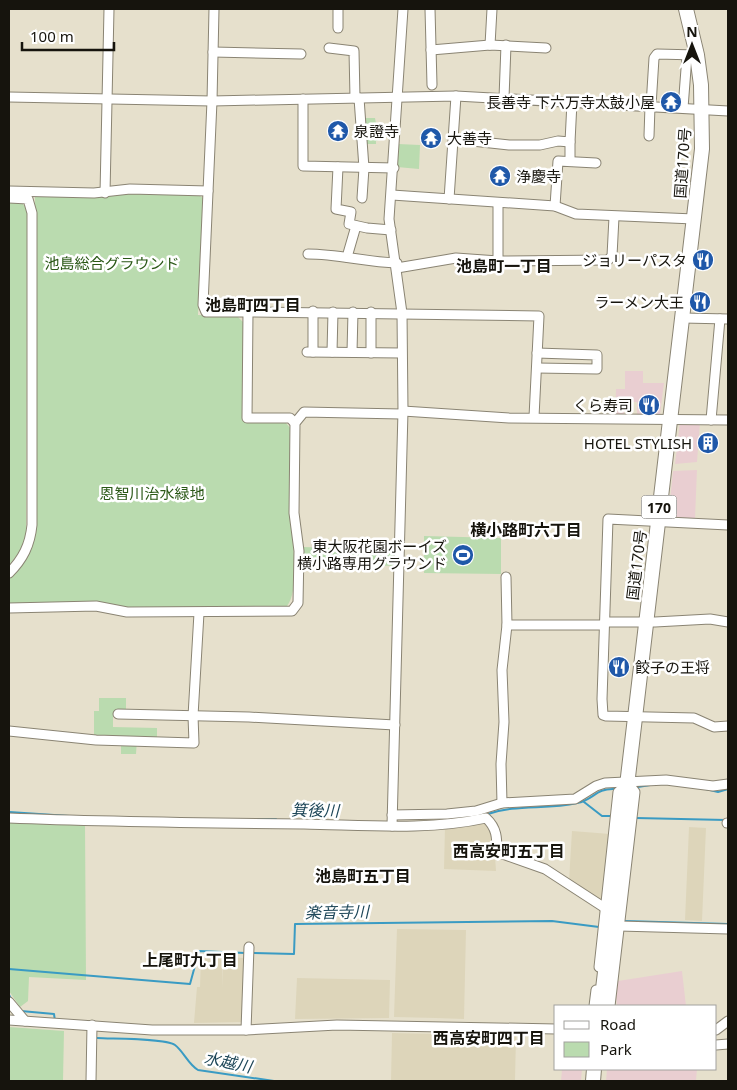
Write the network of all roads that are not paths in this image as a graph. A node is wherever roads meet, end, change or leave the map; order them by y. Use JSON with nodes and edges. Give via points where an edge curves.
{"nodes":[{"id":1,"x":109,"y":9,"type":"edge"},
{"id":2,"x":214,"y":9,"type":"edge"},
{"id":3,"x":338,"y":9,"type":"edge"},
{"id":4,"x":403,"y":9,"type":"edge"},
{"id":5,"x":430,"y":9,"type":"edge"},
{"id":6,"x":492,"y":9,"type":"edge"},
{"id":7,"x":686,"y":9,"type":"edge"},
{"id":8,"x":338,"y":28,"type":"dead end"},
{"id":9,"x":490,"y":45,"type":"junction"},
{"id":10,"x":506,"y":45,"type":"junction"},
{"id":11,"x":329,"y":48,"type":"dead end"},
{"id":12,"x":546,"y":48,"type":"dead end"},
{"id":13,"x":431,"y":50,"type":"junction"},
{"id":14,"x":213,"y":52,"type":"junction"},
{"id":15,"x":301,"y":54,"type":"dead end"},
{"id":16,"x":692,"y":55,"type":"junction"},
{"id":17,"x":432,"y":85,"type":"dead end"},
{"id":18,"x":397,"y":96,"type":"junction"},
{"id":19,"x":456,"y":96,"type":"junction"},
{"id":20,"x":9,"y":97,"type":"edge"},
{"id":21,"x":107,"y":98,"type":"junction"},
{"id":22,"x":357,"y":98,"type":"junction"},
{"id":23,"x":504,"y":98,"type":"junction"},
{"id":24,"x":303,"y":99,"type":"junction"},
{"id":25,"x":212,"y":101,"type":"junction"},
{"id":26,"x":572,"y":102,"type":"junction"},
{"id":27,"x":651,"y":106,"type":"junction"},
{"id":28,"x":683,"y":108,"type":"junction"},
{"id":29,"x":702,"y":109,"type":"junction"},
{"id":30,"x":728,"y":111,"type":"edge"},
{"id":31,"x":649,"y":136,"type":"dead end"},
{"id":32,"x":454,"y":139,"type":"junction"},
{"id":33,"x":570,"y":142,"type":"junction"},
{"id":34,"x":570,"y":161,"type":"junction"},
{"id":35,"x":596,"y":163,"type":"dead end"},
{"id":36,"x":338,"y":167,"type":"junction"},
{"id":37,"x":364,"y":168,"type":"junction"},
{"id":38,"x":394,"y":168,"type":"junction"},
{"id":39,"x":9,"y":191,"type":"edge"},
{"id":40,"x":34,"y":191,"type":"junction"},
{"id":41,"x":208,"y":191,"type":"junction"},
{"id":42,"x":105,"y":193,"type":"junction"},
{"id":43,"x":392,"y":195,"type":"junction"},
{"id":44,"x":9,"y":198,"type":"edge"},
{"id":45,"x":362,"y":198,"type":"dead end"},
{"id":46,"x":28,"y":199,"type":"junction"},
{"id":47,"x":450,"y":199,"type":"junction"},
{"id":48,"x":498,"y":204,"type":"junction"},
{"id":49,"x":555,"y":206,"type":"junction"},
{"id":50,"x":614,"y":217,"type":"junction"},
{"id":51,"x":694,"y":219,"type":"junction"},
{"id":52,"x":356,"y":226,"type":"junction"},
{"id":53,"x":391,"y":230,"type":"junction"},
{"id":54,"x":308,"y":254,"type":"dead end"},
{"id":55,"x":347,"y":257,"type":"junction"},
{"id":56,"x":498,"y":261,"type":"junction"},
{"id":57,"x":397,"y":266,"type":"junction"},
{"id":58,"x":313,"y":311,"type":"junction"},
{"id":59,"x":248,"y":312,"type":"junction"},
{"id":60,"x":332,"y":312,"type":"junction"},
{"id":61,"x":353,"y":312,"type":"junction"},
{"id":62,"x":371,"y":312,"type":"junction"},
{"id":63,"x":402,"y":313,"type":"junction"},
{"id":64,"x":683,"y":318,"type":"junction"},
{"id":65,"x":724,"y":319,"type":"edge"},
{"id":66,"x":332,"y":352,"type":"junction"},
{"id":67,"x":352,"y":352,"type":"junction"},
{"id":68,"x":371,"y":353,"type":"junction"},
{"id":69,"x":401,"y":353,"type":"junction"},
{"id":70,"x":537,"y":353,"type":"junction"},
{"id":71,"x":537,"y":368,"type":"junction"},
{"id":72,"x":402,"y":413,"type":"junction"},
{"id":73,"x":534,"y":417,"type":"junction"},
{"id":74,"x":670,"y":419,"type":"junction"},
{"id":75,"x":712,"y":420,"type":"junction"},
{"id":76,"x":728,"y":420,"type":"edge"},
{"id":77,"x":295,"y":423,"type":"junction"},
{"id":78,"x":658,"y":522,"type":"junction"},
{"id":79,"x":728,"y":525,"type":"edge"},
{"id":80,"x":9,"y":573,"type":"edge"},
{"id":81,"x":506,"y":577,"type":"dead end"},
{"id":82,"x":9,"y":608,"type":"edge"},
{"id":83,"x":199,"y":613,"type":"junction"},
{"id":84,"x":645,"y":622,"type":"junction"},
{"id":85,"x":728,"y":622,"type":"edge"},
{"id":86,"x":605,"y":623,"type":"junction"},
{"id":87,"x":506,"y":625,"type":"junction"},
{"id":88,"x":118,"y":714,"type":"dead end"},
{"id":89,"x":193,"y":716,"type":"junction"},
{"id":90,"x":635,"y":717,"type":"junction"},
{"id":91,"x":395,"y":725,"type":"junction"},
{"id":92,"x":728,"y":726,"type":"edge"},
{"id":93,"x":9,"y":731,"type":"edge"},
{"id":94,"x":628,"y":783,"type":"junction"},
{"id":95,"x":728,"y":784,"type":"edge"},
{"id":96,"x":502,"y":803,"type":"junction"},
{"id":97,"x":392,"y":815,"type":"junction"},
{"id":98,"x":9,"y":818,"type":"edge"},
{"id":99,"x":392,"y":826,"type":"junction"},
{"id":100,"x":605,"y":908,"type":"junction"},
{"id":101,"x":619,"y":926,"type":"junction"},
{"id":102,"x":728,"y":929,"type":"edge"},
{"id":103,"x":249,"y":948,"type":"dead end"},
{"id":104,"x":9,"y":1002,"type":"edge"},
{"id":105,"x":594,"y":1005,"type":"edge"},
{"id":106,"x":601,"y":1005,"type":"edge"},
{"id":107,"x":610,"y":1005,"type":"edge"},
{"id":108,"x":9,"y":1020,"type":"edge"},
{"id":109,"x":25,"y":1021,"type":"junction"},
{"id":110,"x":728,"y":1021,"type":"edge"},
{"id":111,"x":92,"y":1025,"type":"junction"},
{"id":112,"x":717,"y":1029,"type":"edge"},
{"id":113,"x":246,"y":1030,"type":"junction"},
{"id":114,"x":554,"y":1030,"type":"edge"},
{"id":115,"x":91,"y":1081,"type":"edge"}],
"edges":[{"from":1,"to":21,"type":"street"},
{"from":2,"to":14,"type":"street"},
{"from":3,"to":8,"type":"street"},
{"from":4,"to":18,"type":"street"},
{"from":5,"to":13,"type":"street"},
{"from":6,"to":9,"type":"street"},
{"from":7,"to":16,"type":"highway","name":"国道170号","number":"170"},
{"from":9,"to":10,"type":"street"},
{"from":9,"to":13,"type":"street"},
{"from":10,"to":12,"type":"street"},
{"from":10,"to":23,"type":"street"},
{"from":11,"to":22,"type":"street","via":[[354,51]]},
{"from":13,"to":17,"type":"street"},
{"from":14,"to":15,"type":"street"},
{"from":14,"to":25,"type":"street"},
{"from":16,"to":27,"type":"street","via":[[657,54],[654,58]]},
{"from":16,"to":28,"type":"street"},
{"from":16,"to":29,"type":"highway","name":"国道170号","number":"170"},
{"from":18,"to":19,"type":"street"},
{"from":18,"to":22,"type":"street"},
{"from":18,"to":38,"type":"street"},
{"from":19,"to":23,"type":"street"},
{"from":19,"to":32,"type":"street"},
{"from":20,"to":21,"type":"street"},
{"from":21,"to":25,"type":"street"},
{"from":21,"to":42,"type":"street"},
{"from":22,"to":24,"type":"street"},
{"from":22,"to":37,"type":"street"},
{"from":23,"to":26,"type":"street"},
{"from":24,"to":25,"type":"street"},
{"from":24,"to":36,"type":"street","via":[[303,166]]},
{"from":25,"to":41,"type":"street"},
{"from":26,"to":27,"type":"street"},
{"from":26,"to":33,"type":"street"},
{"from":27,"to":28,"type":"street"},
{"from":27,"to":31,"type":"street"},
{"from":28,"to":29,"type":"street"},
{"from":29,"to":30,"type":"street"},
{"from":29,"to":51,"type":"highway","name":"国道170号","number":"170","via":[[702,149]]},
{"from":32,"to":33,"type":"street","via":[[509,145]]},
{"from":32,"to":47,"type":"street"},
{"from":33,"to":34,"type":"street"},
{"from":34,"to":35,"type":"street"},
{"from":34,"to":49,"type":"street","via":[[558,161]]},
{"from":36,"to":37,"type":"street"},
{"from":36,"to":52,"type":"street","via":[[336,209],[351,212],[349,224]]},
{"from":37,"to":38,"type":"street"},
{"from":37,"to":45,"type":"street"},
{"from":38,"to":43,"type":"street"},
{"from":39,"to":40,"type":"street"},
{"from":40,"to":42,"type":"street"},
{"from":40,"to":46,"type":"street"},
{"from":41,"to":42,"type":"street","via":[[130,189]]},
{"from":41,"to":59,"type":"street","via":[[203,305],[206,312]]},
{"from":43,"to":47,"type":"street"},
{"from":43,"to":53,"type":"street"},
{"from":44,"to":46,"type":"street"},
{"from":46,"to":80,"type":"street","via":[[32,213],[31,538],[26,552]]},
{"from":47,"to":48,"type":"street"},
{"from":48,"to":49,"type":"street"},
{"from":48,"to":56,"type":"street"},
{"from":49,"to":50,"type":"street","via":[[576,214]]},
{"from":50,"to":51,"type":"street"},
{"from":50,"to":56,"type":"street","via":[[612,256],[608,260]]},
{"from":51,"to":64,"type":"highway","name":"国道170号","number":"170"},
{"from":52,"to":53,"type":"street"},
{"from":52,"to":55,"type":"street"},
{"from":53,"to":57,"type":"street"},
{"from":54,"to":55,"type":"street"},
{"from":55,"to":57,"type":"street"},
{"from":56,"to":57,"type":"street","via":[[456,258]]},
{"from":57,"to":63,"type":"street"},
{"from":58,"to":59,"type":"street"},
{"from":58,"to":60,"type":"street"},
{"from":58,"to":66,"type":"street","via":[[310,352]]},
{"from":59,"to":77,"type":"street","via":[[247,418],[290,418]]},
{"from":60,"to":61,"type":"street"},
{"from":60,"to":66,"type":"street"},
{"from":61,"to":62,"type":"street"},
{"from":61,"to":67,"type":"street"},
{"from":62,"to":63,"type":"street"},
{"from":62,"to":68,"type":"street"},
{"from":63,"to":69,"type":"street"},
{"from":63,"to":70,"type":"street","via":[[539,316]]},
{"from":64,"to":65,"type":"street"},
{"from":64,"to":74,"type":"highway","name":"国道170号","number":"170"},
{"from":65,"to":75,"type":"street"},
{"from":66,"to":67,"type":"street"},
{"from":67,"to":68,"type":"street"},
{"from":68,"to":69,"type":"street"},
{"from":69,"to":72,"type":"street"},
{"from":70,"to":71,"type":"street"},
{"from":70,"to":71,"type":"street","via":[[597,355],[597,369]]},
{"from":71,"to":73,"type":"street"},
{"from":72,"to":73,"type":"street"},
{"from":72,"to":77,"type":"street","via":[[304,412]]},
{"from":72,"to":91,"type":"street"},
{"from":73,"to":74,"type":"street"},
{"from":74,"to":75,"type":"street"},
{"from":74,"to":78,"type":"highway","name":"国道170号","number":"170"},
{"from":75,"to":76,"type":"street"},
{"from":77,"to":83,"type":"street","via":[[298,604],[292,611]]},
{"from":78,"to":79,"type":"street"},
{"from":78,"to":84,"type":"highway","name":"国道170号","number":"170"},
{"from":78,"to":86,"type":"street","via":[[608,520]]},
{"from":81,"to":87,"type":"street"},
{"from":82,"to":83,"type":"street","via":[[96,606],[127,612]]},
{"from":83,"to":89,"type":"street"},
{"from":84,"to":85,"type":"street","via":[[710,619]]},
{"from":84,"to":86,"type":"street"},
{"from":84,"to":90,"type":"highway","name":"国道170号","number":"170"},
{"from":86,"to":87,"type":"street"},
{"from":86,"to":90,"type":"street","via":[[603,714]]},
{"from":87,"to":96,"type":"street","via":[[502,670]]},
{"from":88,"to":89,"type":"street"},
{"from":89,"to":91,"type":"street"},
{"from":89,"to":93,"type":"street","via":[[194,743],[96,740]]},
{"from":90,"to":92,"type":"street","via":[[694,718],[714,727]]},
{"from":90,"to":94,"type":"highway","name":"国道170号","number":"170"},
{"from":91,"to":97,"type":"street"},
{"from":94,"to":95,"type":"street","via":[[666,780],[713,786]]},
{"from":94,"to":96,"type":"street","via":[[605,783],[576,799]]},
{"from":94,"to":100,"type":"street","via":[[618,792]]},
{"from":94,"to":101,"type":"street","via":[[635,792]]},
{"from":94,"to":106,"type":"highway","name":"国道170号","number":"170"},
{"from":96,"to":97,"type":"street","via":[[476,811],[426,816]]},
{"from":97,"to":99,"type":"street"},
{"from":98,"to":99,"type":"street","via":[[192,818]]},
{"from":99,"to":100,"type":"street","via":[[486,818],[493,825],[497,837],[497,852],[545,869]]},
{"from":100,"to":105,"type":"street"},
{"from":101,"to":102,"type":"street"},
{"from":101,"to":107,"type":"street"},
{"from":103,"to":113,"type":"street"},
{"from":104,"to":109,"type":"street"},
{"from":108,"to":109,"type":"street"},
{"from":109,"to":111,"type":"street"},
{"from":110,"to":112,"type":"street"},
{"from":111,"to":113,"type":"street","via":[[152,1030]]},
{"from":111,"to":115,"type":"street"},
{"from":113,"to":114,"type":"street","via":[[337,1025]]}]}
